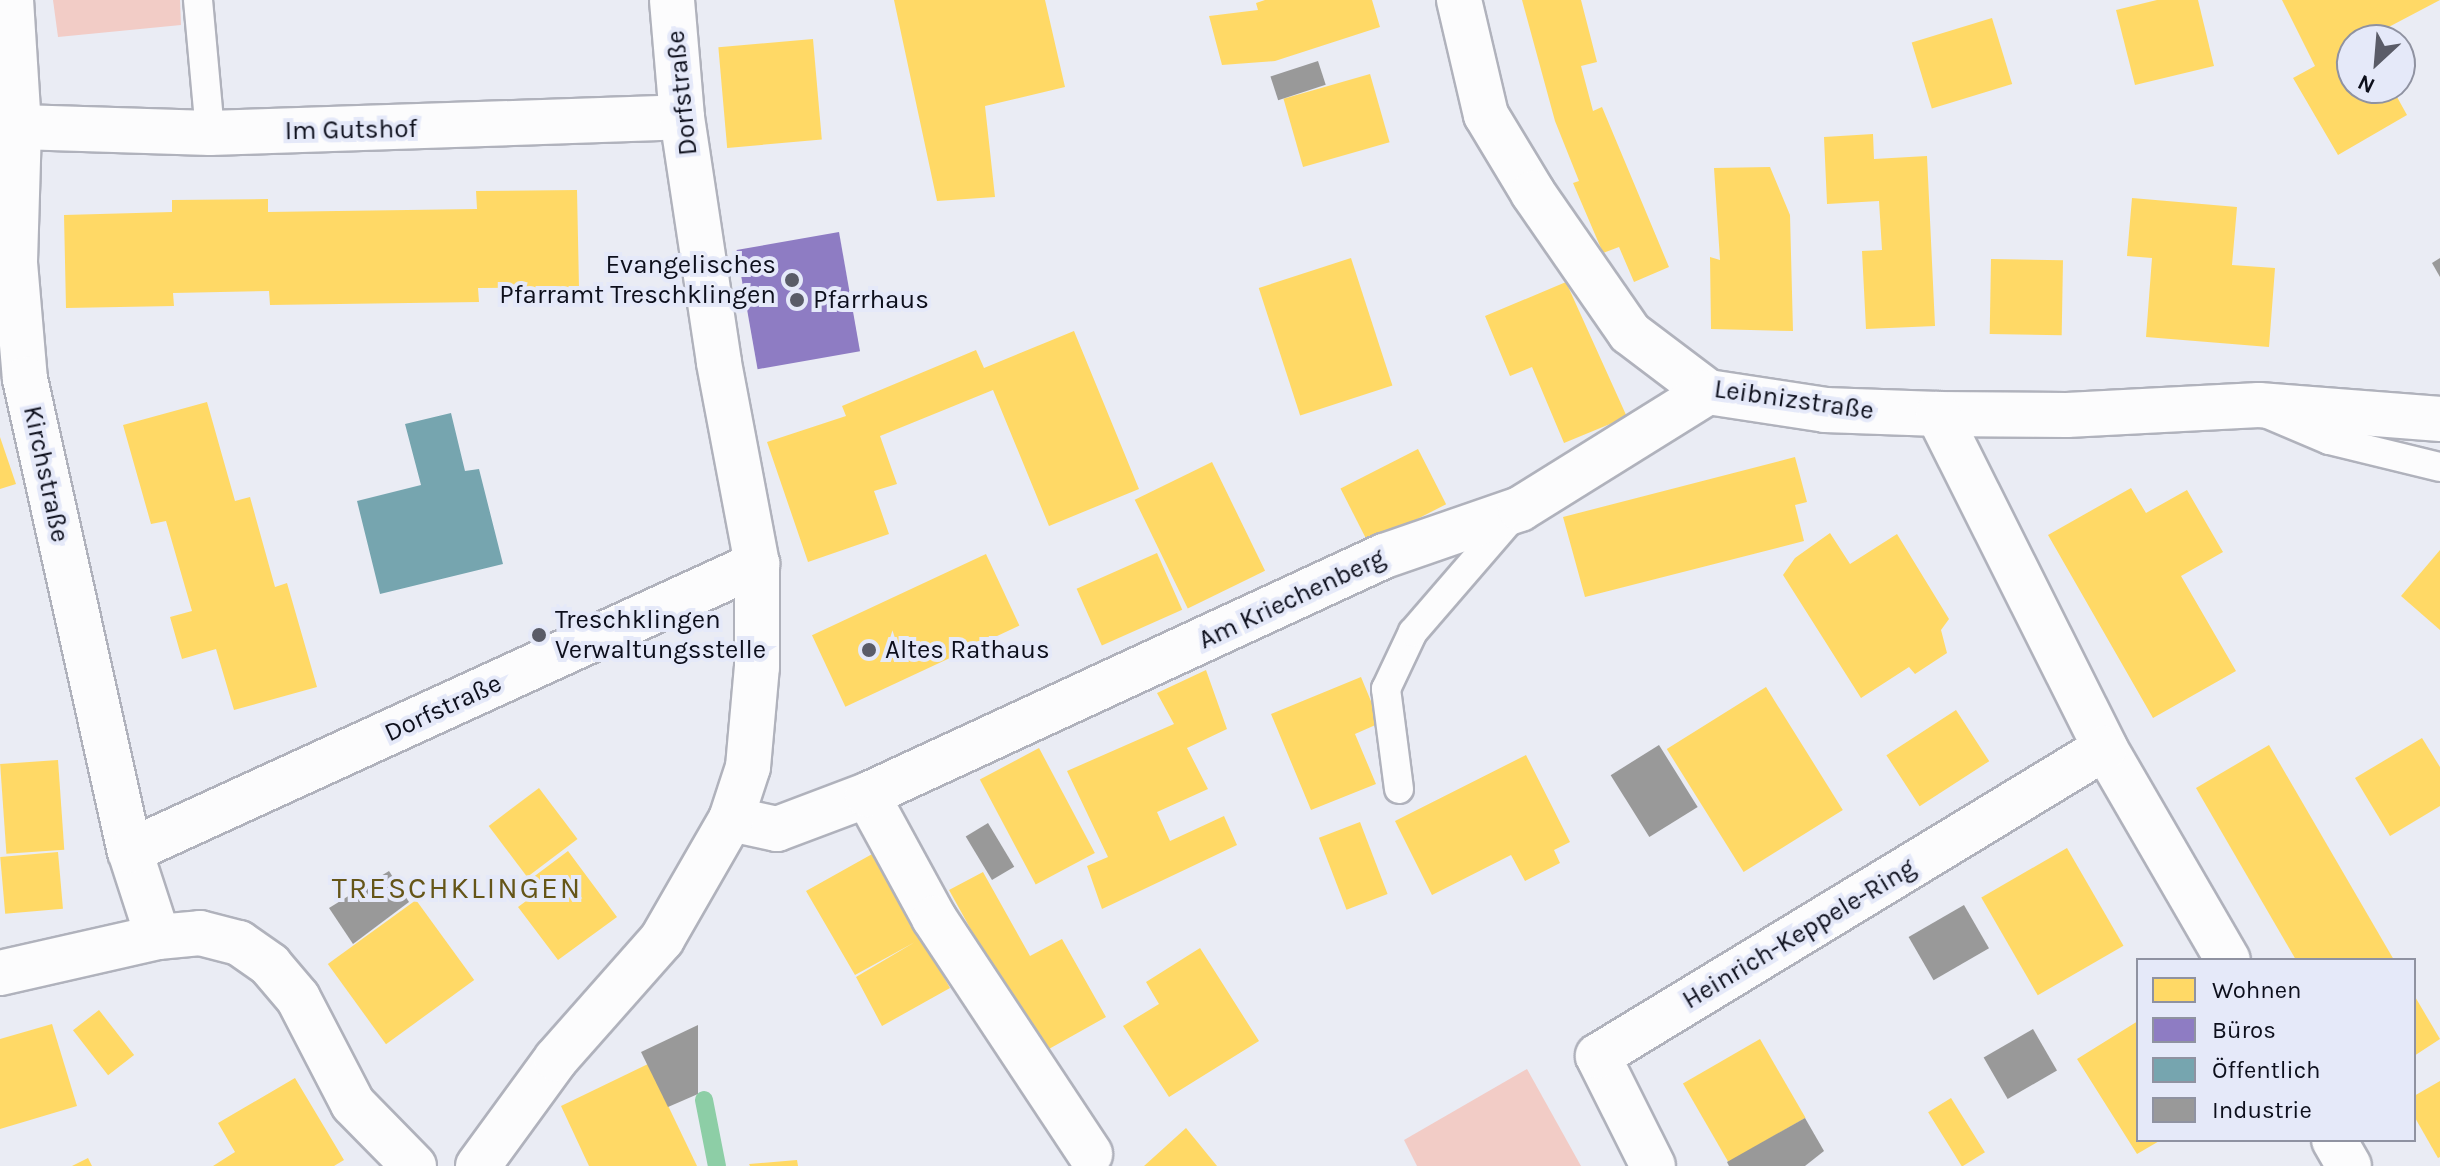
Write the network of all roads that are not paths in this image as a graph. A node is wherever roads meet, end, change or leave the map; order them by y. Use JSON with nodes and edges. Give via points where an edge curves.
{"nodes":[{"id":1,"x":11,"y":0,"type":"edge"},
{"id":2,"x":198,"y":0,"type":"edge"},
{"id":3,"x":672,"y":0,"type":"edge"},
{"id":4,"x":1459,"y":0,"type":"edge"},
{"id":5,"x":682,"y":117,"type":"junction"},
{"id":6,"x":19,"y":127,"type":"junction"},
{"id":7,"x":210,"y":133,"type":"junction"},
{"id":8,"x":1708,"y":392,"type":"junction"},
{"id":9,"x":2259,"y":405,"type":"junction"},
{"id":10,"x":1938,"y":414,"type":"junction"},
{"id":11,"x":2440,"y":419,"type":"edge"},
{"id":12,"x":2440,"y":467,"type":"edge"},
{"id":13,"x":1520,"y":509,"type":"junction"},
{"id":14,"x":757,"y":564,"type":"junction"},
{"id":15,"x":2105,"y":748,"type":"junction"},
{"id":16,"x":1399,"y":789,"type":"dead end"},
{"id":17,"x":867,"y":795,"type":"junction"},
{"id":18,"x":731,"y":819,"type":"junction"},
{"id":19,"x":130,"y":851,"type":"junction"},
{"id":20,"x":158,"y":937,"type":"junction"},
{"id":21,"x":2227,"y":958,"type":"edge"},
{"id":22,"x":0,"y":973,"type":"edge"},
{"id":23,"x":2335,"y":1142,"type":"edge"},
{"id":24,"x":1090,"y":1154,"type":"dead end"},
{"id":25,"x":414,"y":1166,"type":"edge"},
{"id":26,"x":478,"y":1166,"type":"edge"},
{"id":27,"x":1653,"y":1166,"type":"edge"},
{"id":28,"x":2349,"y":1166,"type":"edge"}],
"edges":[{"from":1,"to":6,"type":"street","name":"Kirchstraße"},
{"from":2,"to":7,"type":"lane"},
{"from":3,"to":5,"type":"street","name":"Dorfstraße"},
{"from":4,"to":8,"type":"street","name":"Leibnizstraße","via":[[1486,115],[1533,193],[1630,333]]},
{"from":5,"to":7,"type":"street","name":"Im Gutshof"},
{"from":5,"to":14,"type":"street","name":"Dorfstraße","via":[[719,362]]},
{"from":6,"to":7,"type":"street","name":"Im Gutshof"},
{"from":6,"to":19,"type":"street","name":"Kirchstraße","via":[[15,263],[25,379]]},
{"from":8,"to":10,"type":"street","name":"Leibnizstraße","via":[[1825,410]]},
{"from":8,"to":13,"type":"street","name":"Am Kriechenberg"},
{"from":9,"to":10,"type":"street","name":"Leibnizstraße","via":[[2067,415]]},
{"from":9,"to":11,"type":"street","name":"Leibnizstraße"},
{"from":9,"to":12,"type":"lane","via":[[2274,422]]},
{"from":10,"to":15,"type":"street"},
{"from":13,"to":16,"type":"lane","via":[[1413,632],[1386,689]]},
{"from":13,"to":17,"type":"street","name":"Am Kriechenberg","via":[[1384,556]]},
{"from":14,"to":18,"type":"street","name":"Dorfstraße","via":[[757,667],[748,767]]},
{"from":14,"to":19,"type":"street","name":"Dorfstraße"},
{"from":15,"to":21,"type":"street"},
{"from":15,"to":27,"type":"street","name":"Heinrich-Keppele-Ring","via":[[1598,1056]]},
{"from":17,"to":18,"type":"street","name":"Am Kriechenberg","via":[[777,829]]},
{"from":17,"to":24,"type":"street","via":[[934,918]]},
{"from":18,"to":26,"type":"street","name":"Dorfstraße","via":[[662,939],[556,1059]]},
{"from":19,"to":20,"type":"street","name":"Kirchstraße"},
{"from":20,"to":22,"type":"street"},
{"from":20,"to":25,"type":"street","via":[[200,933],[239,943],[270,965],[298,998],[353,1104]]},
{"from":23,"to":28,"type":"street"}]}
